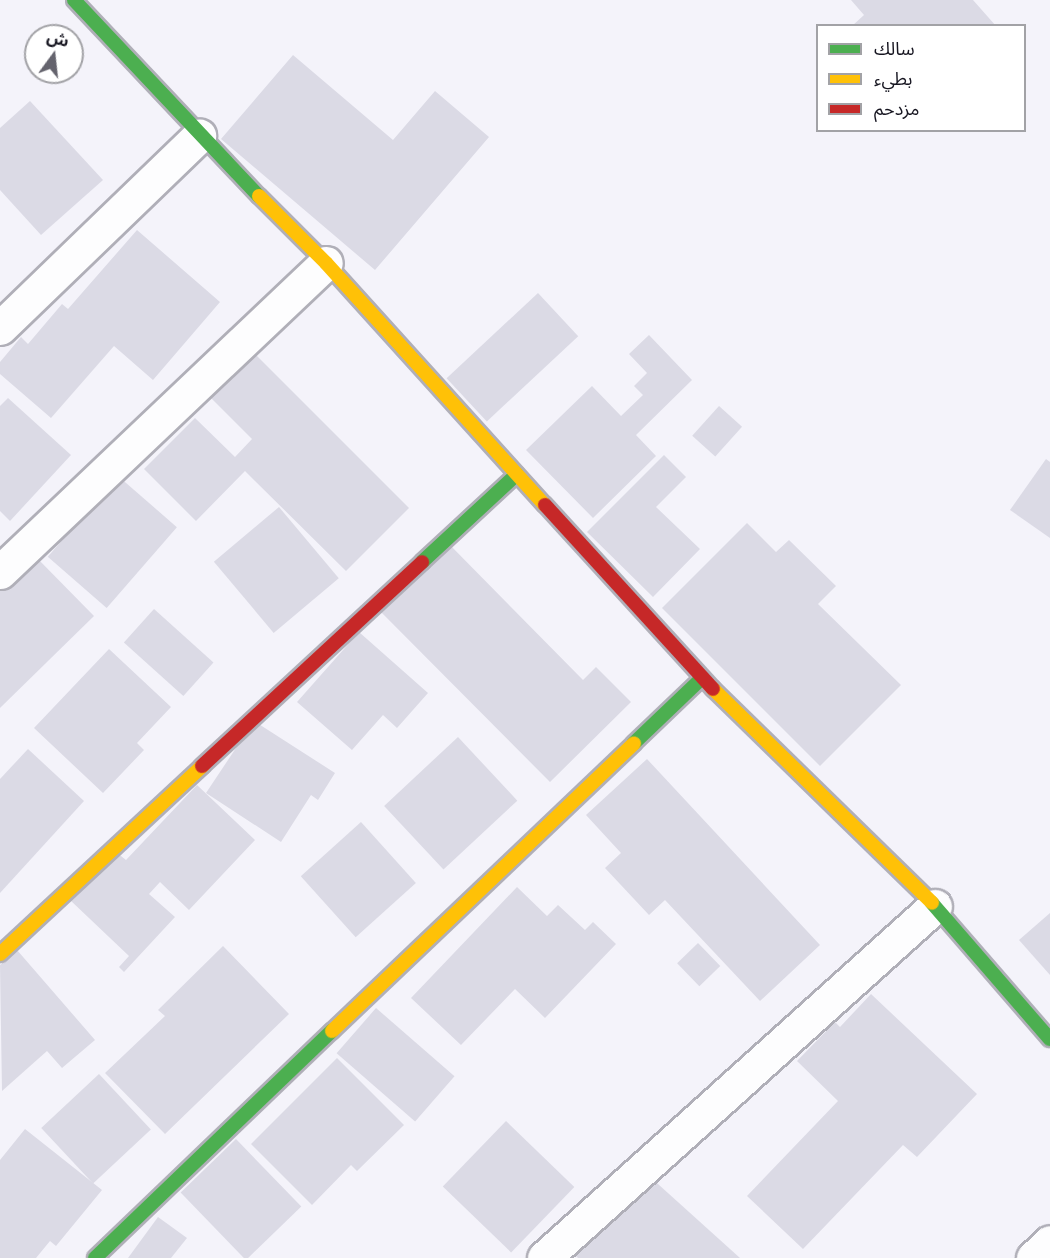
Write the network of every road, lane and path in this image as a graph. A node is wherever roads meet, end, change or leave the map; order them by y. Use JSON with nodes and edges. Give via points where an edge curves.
{"nodes":[{"id":1,"x":74,"y":0,"type":"edge"},
{"id":2,"x":199,"y":136,"type":"junction"},
{"id":3,"x":326,"y":263,"type":"junction"},
{"id":4,"x":0,"y":328,"type":"edge"},
{"id":5,"x":517,"y":474,"type":"junction"},
{"id":6,"x":0,"y":572,"type":"edge"},
{"id":7,"x":702,"y":678,"type":"junction"},
{"id":8,"x":935,"y":906,"type":"junction"},
{"id":9,"x":0,"y":954,"type":"edge"},
{"id":10,"x":1050,"y":1039,"type":"edge"},
{"id":11,"x":1050,"y":1242,"type":"edge"},
{"id":12,"x":95,"y":1258,"type":"edge"},
{"id":13,"x":544,"y":1258,"type":"edge"},
{"id":14,"x":1033,"y":1258,"type":"edge"}],
"edges":[{"from":1,"to":2,"type":"street"},
{"from":2,"to":3,"type":"street"},
{"from":2,"to":4,"type":"street"},
{"from":3,"to":5,"type":"street"},
{"from":3,"to":6,"type":"street"},
{"from":5,"to":7,"type":"street"},
{"from":5,"to":9,"type":"street"},
{"from":7,"to":8,"type":"street"},
{"from":7,"to":12,"type":"street"},
{"from":8,"to":10,"type":"street"},
{"from":8,"to":13,"type":"street"},
{"from":11,"to":14,"type":"street"}]}
